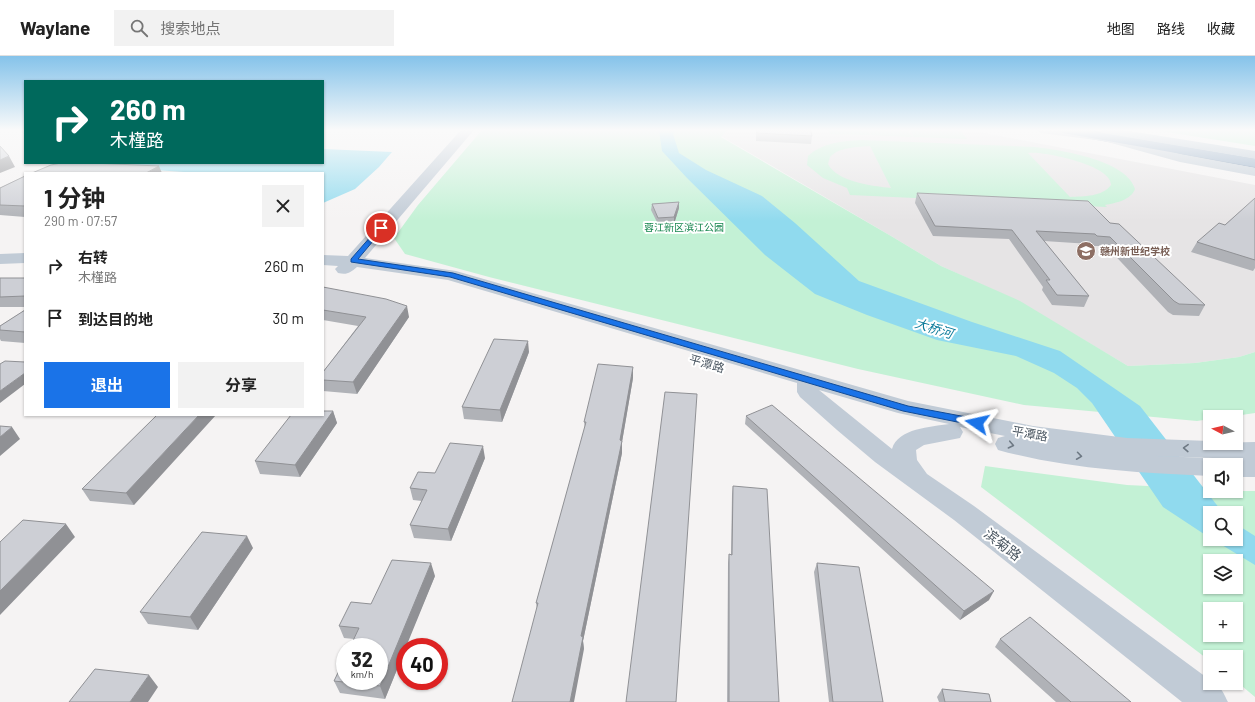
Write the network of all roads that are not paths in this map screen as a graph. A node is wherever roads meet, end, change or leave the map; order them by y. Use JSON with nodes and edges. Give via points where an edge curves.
{"nodes":[{"id":1,"x":440,"y":160,"type":"edge"},
{"id":2,"x":1192,"y":160,"type":"edge"},
{"id":3,"x":1237,"y":160,"type":"edge"},
{"id":4,"x":1255,"y":164,"type":"edge"},
{"id":5,"x":1255,"y":172,"type":"edge"},
{"id":6,"x":0,"y":258,"type":"edge"},
{"id":7,"x":24,"y":258,"type":"edge"},
{"id":8,"x":324,"y":260,"type":"edge"},
{"id":9,"x":0,"y":267,"type":"edge"},
{"id":10,"x":24,"y":267,"type":"edge"},
{"id":11,"x":339,"y":267,"type":"edge"},
{"id":12,"x":808,"y":385,"type":"junction"},
{"id":13,"x":951,"y":432,"type":"junction"},
{"id":14,"x":1037,"y":442,"type":"junction"},
{"id":15,"x":1250,"y":459,"type":"edge"},
{"id":16,"x":1203,"y":467,"type":"edge"},
{"id":17,"x":922,"y":484,"type":"junction"},
{"id":18,"x":1210,"y":702,"type":"edge"}],
"edges":[{"from":1,"to":11,"type":"street"},
{"from":2,"to":5,"type":"street"},
{"from":3,"to":4,"type":"main road"},
{"from":6,"to":7,"type":"street"},
{"from":8,"to":11,"type":"street","name":"平潭路"},
{"from":9,"to":10,"type":"street"},
{"from":11,"to":12,"type":"street","name":"平潭路","via":[[440,286]]},
{"from":12,"to":13,"type":"street","name":"平潭路","via":[[908,423]]},
{"from":12,"to":14,"type":"street","name":"平潭路"},
{"from":12,"to":17,"type":"street","name":"滨菊路","via":[[838,421]]},
{"from":13,"to":14,"type":"street","name":"平潭路","one_way":true},
{"from":13,"to":17,"type":"street","via":[[917,438],[904,447],[904,462]]},
{"from":15,"to":14,"type":"street","name":"平潭路","one_way":true,"via":[[1127,446]]},
{"from":14,"to":16,"type":"street","name":"平潭路","one_way":true,"via":[[1134,464]]},
{"from":17,"to":18,"type":"street","name":"滨菊路","via":[[964,513]]}]}
